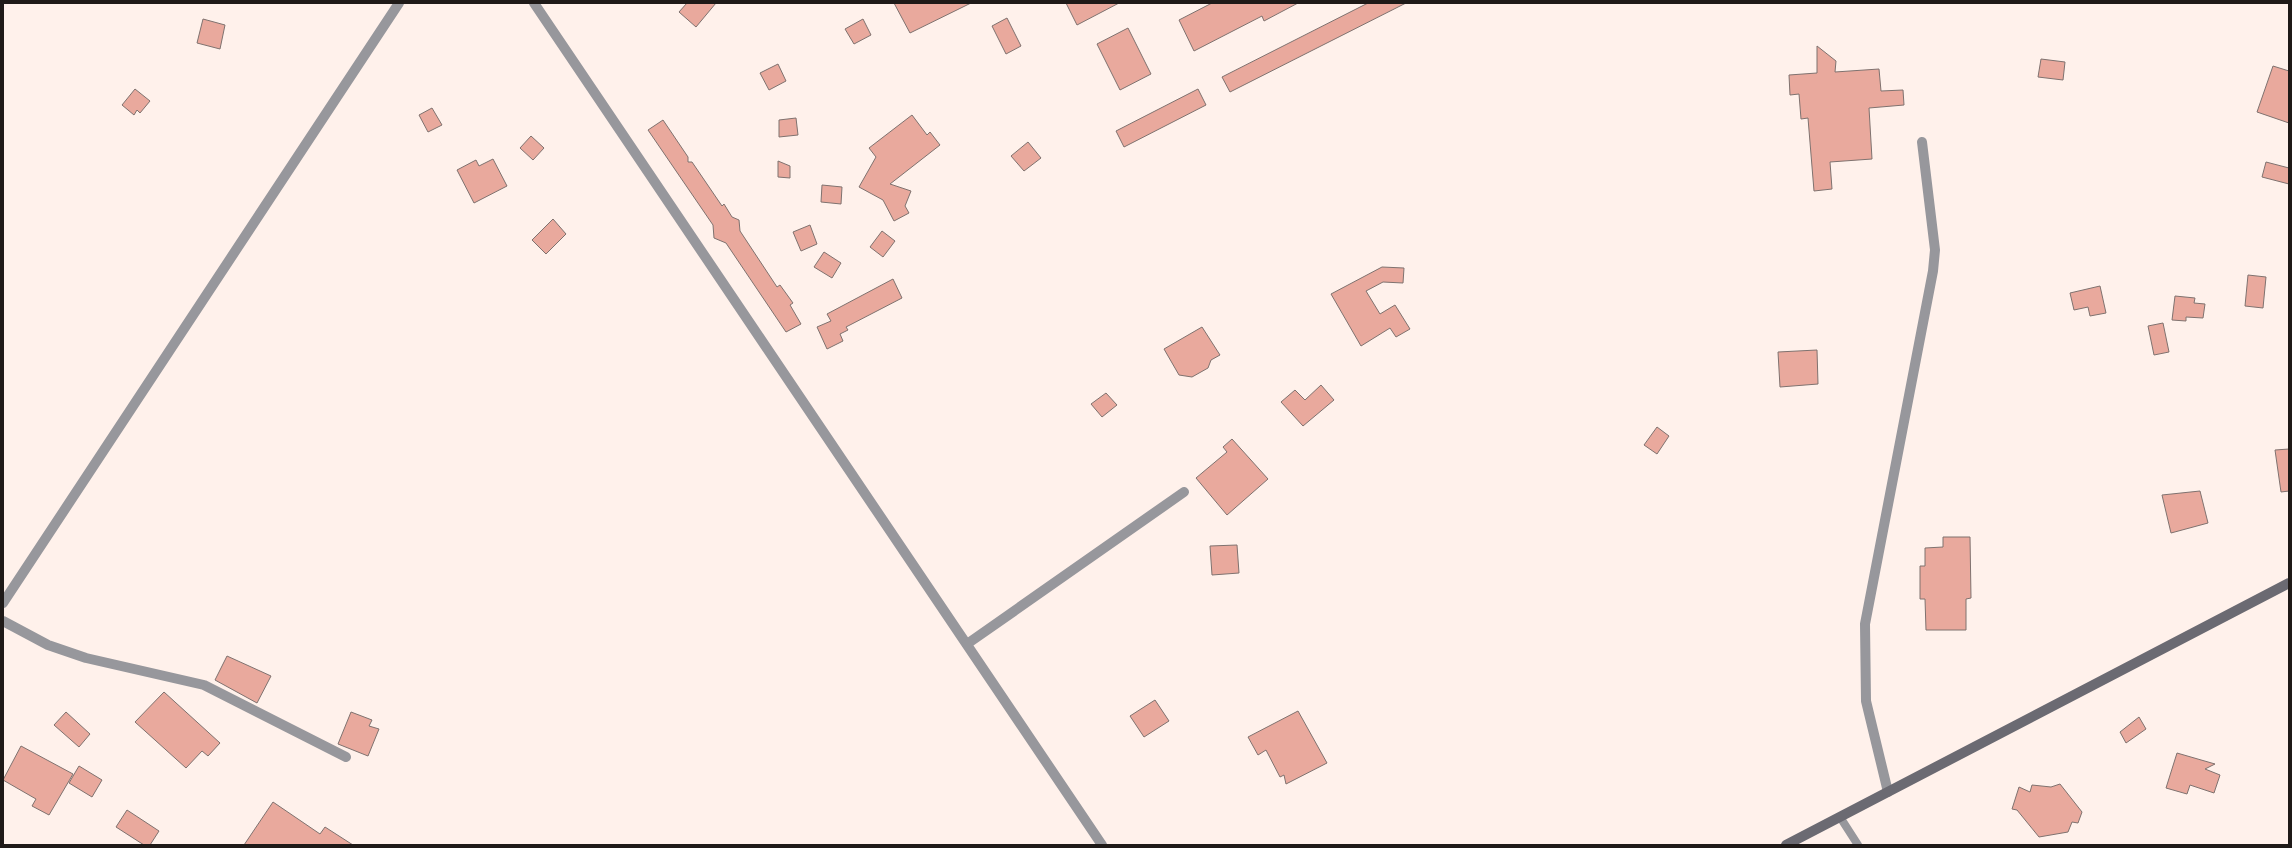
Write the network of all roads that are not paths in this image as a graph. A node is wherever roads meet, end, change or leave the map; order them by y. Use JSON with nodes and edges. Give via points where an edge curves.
{"nodes":[{"id":1,"x":400,"y":3,"type":"edge"},
{"id":2,"x":534,"y":3,"type":"edge"},
{"id":3,"x":1922,"y":142,"type":"dead end"},
{"id":4,"x":1184,"y":492,"type":"dead end"},
{"id":5,"x":2289,"y":583,"type":"edge"},
{"id":6,"x":3,"y":603,"type":"edge"},
{"id":7,"x":3,"y":621,"type":"edge"},
{"id":8,"x":967,"y":644,"type":"junction"},
{"id":9,"x":346,"y":757,"type":"dead end"},
{"id":10,"x":1888,"y":792,"type":"junction"},
{"id":11,"x":1840,"y":817,"type":"junction"},
{"id":12,"x":1102,"y":845,"type":"edge"},
{"id":13,"x":1786,"y":845,"type":"edge"},
{"id":14,"x":1858,"y":845,"type":"edge"}],
"edges":[{"from":1,"to":6,"type":"street"},
{"from":2,"to":8,"type":"street"},
{"from":3,"to":10,"type":"street","via":[[1935,250],[1933,271],[1866,624],[1866,701]]},
{"from":4,"to":8,"type":"street"},
{"from":5,"to":10,"type":"street"},
{"from":7,"to":9,"type":"street","via":[[48,645],[86,658],[204,685]]},
{"from":8,"to":12,"type":"street"},
{"from":10,"to":11,"type":"street"},
{"from":11,"to":13,"type":"street"},
{"from":11,"to":14,"type":"lane"}]}
